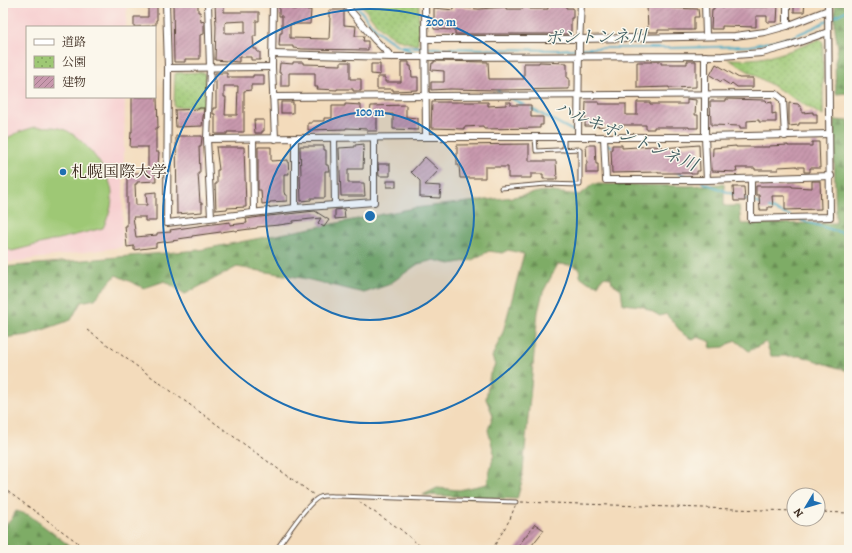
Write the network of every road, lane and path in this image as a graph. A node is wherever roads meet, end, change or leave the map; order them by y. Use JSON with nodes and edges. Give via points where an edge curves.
{"nodes":[{"id":1,"x":166,"y":3,"type":"edge"},
{"id":2,"x":208,"y":3,"type":"edge"},
{"id":3,"x":273,"y":3,"type":"edge"},
{"id":4,"x":344,"y":3,"type":"edge"},
{"id":5,"x":425,"y":3,"type":"edge"},
{"id":6,"x":581,"y":3,"type":"edge"},
{"id":7,"x":705,"y":3,"type":"edge"},
{"id":8,"x":787,"y":3,"type":"edge"},
{"id":9,"x":828,"y":10,"type":"edge"},
{"id":10,"x":787,"y":26,"type":"junction"},
{"id":11,"x":828,"y":29,"type":"junction"},
{"id":12,"x":706,"y":36,"type":"junction"},
{"id":13,"x":425,"y":41,"type":"junction"},
{"id":14,"x":579,"y":41,"type":"junction"},
{"id":15,"x":272,"y":54,"type":"junction"},
{"id":16,"x":426,"y":55,"type":"junction"},
{"id":17,"x":579,"y":55,"type":"junction"},
{"id":18,"x":705,"y":56,"type":"junction"},
{"id":19,"x":392,"y":57,"type":"junction"},
{"id":20,"x":272,"y":67,"type":"junction"},
{"id":21,"x":168,"y":68,"type":"junction"},
{"id":22,"x":210,"y":68,"type":"junction"},
{"id":23,"x":705,"y":94,"type":"junction"},
{"id":24,"x":426,"y":95,"type":"junction"},
{"id":25,"x":579,"y":95,"type":"junction"},
{"id":26,"x":273,"y":97,"type":"junction"},
{"id":27,"x":829,"y":134,"type":"junction"},
{"id":28,"x":784,"y":136,"type":"junction"},
{"id":29,"x":426,"y":137,"type":"junction"},
{"id":30,"x":535,"y":137,"type":"junction"},
{"id":31,"x":564,"y":137,"type":"junction"},
{"id":32,"x":578,"y":137,"type":"junction"},
{"id":33,"x":604,"y":137,"type":"junction"},
{"id":34,"x":705,"y":137,"type":"junction"},
{"id":35,"x":295,"y":138,"type":"junction"},
{"id":36,"x":334,"y":138,"type":"junction"},
{"id":37,"x":374,"y":138,"type":"junction"},
{"id":38,"x":207,"y":139,"type":"junction"},
{"id":39,"x":274,"y":139,"type":"junction"},
{"id":40,"x":253,"y":140,"type":"junction"},
{"id":41,"x":564,"y":150,"type":"junction"},
{"id":42,"x":831,"y":176,"type":"junction"},
{"id":43,"x":751,"y":179,"type":"junction"},
{"id":44,"x":707,"y":180,"type":"junction"},
{"id":45,"x":501,"y":188,"type":"dead end"},
{"id":46,"x":335,"y":204,"type":"junction"},
{"id":47,"x":295,"y":208,"type":"junction"},
{"id":48,"x":254,"y":212,"type":"junction"},
{"id":49,"x":211,"y":217,"type":"junction"},
{"id":50,"x":87,"y":330,"type":"dead end"},
{"id":51,"x":3,"y":488,"type":"edge"},
{"id":52,"x":351,"y":496,"type":"junction"},
{"id":53,"x":316,"y":500,"type":"junction"},
{"id":54,"x":516,"y":502,"type":"junction"},
{"id":55,"x":786,"y":512,"type":"edge"},
{"id":56,"x":826,"y":512,"type":"edge"},
{"id":57,"x":849,"y":513,"type":"edge"},
{"id":58,"x":88,"y":550,"type":"edge"},
{"id":59,"x":276,"y":550,"type":"edge"},
{"id":60,"x":425,"y":550,"type":"edge"},
{"id":61,"x":492,"y":550,"type":"edge"}],
"edges":[{"from":1,"to":21,"type":"street"},
{"from":2,"to":22,"type":"street"},
{"from":3,"to":15,"type":"street"},
{"from":4,"to":19,"type":"street"},
{"from":5,"to":13,"type":"street"},
{"from":6,"to":14,"type":"street"},
{"from":7,"to":12,"type":"street"},
{"from":8,"to":10,"type":"street"},
{"from":9,"to":10,"type":"street"},
{"from":9,"to":11,"type":"street"},
{"from":10,"to":12,"type":"street","via":[[735,36]]},
{"from":11,"to":18,"type":"street","via":[[788,46],[762,53]]},
{"from":11,"to":27,"type":"street"},
{"from":12,"to":14,"type":"street"},
{"from":13,"to":14,"type":"street"},
{"from":13,"to":16,"type":"street"},
{"from":14,"to":17,"type":"street"},
{"from":15,"to":19,"type":"street"},
{"from":15,"to":20,"type":"street"},
{"from":16,"to":17,"type":"street"},
{"from":16,"to":19,"type":"street"},
{"from":16,"to":24,"type":"street"},
{"from":17,"to":18,"type":"street"},
{"from":17,"to":25,"type":"street"},
{"from":18,"to":23,"type":"street"},
{"from":20,"to":22,"type":"street"},
{"from":20,"to":26,"type":"street"},
{"from":21,"to":22,"type":"street"},
{"from":21,"to":49,"type":"street","via":[[167,223]]},
{"from":22,"to":38,"type":"street"},
{"from":23,"to":25,"type":"street"},
{"from":23,"to":28,"type":"street","via":[[776,94],[783,100]]},
{"from":23,"to":34,"type":"street"},
{"from":24,"to":25,"type":"street"},
{"from":24,"to":26,"type":"street"},
{"from":24,"to":29,"type":"street"},
{"from":25,"to":32,"type":"street"},
{"from":26,"to":39,"type":"street"},
{"from":27,"to":28,"type":"street"},
{"from":27,"to":42,"type":"street"},
{"from":28,"to":34,"type":"street"},
{"from":29,"to":30,"type":"street"},
{"from":29,"to":37,"type":"street"},
{"from":30,"to":31,"type":"street"},
{"from":30,"to":41,"type":"lane","via":[[536,151]]},
{"from":31,"to":32,"type":"street"},
{"from":31,"to":41,"type":"lane"},
{"from":32,"to":33,"type":"street"},
{"from":33,"to":34,"type":"street"},
{"from":33,"to":44,"type":"street","via":[[606,180]]},
{"from":34,"to":44,"type":"street"},
{"from":35,"to":36,"type":"street"},
{"from":35,"to":39,"type":"street"},
{"from":35,"to":47,"type":"street"},
{"from":36,"to":37,"type":"street"},
{"from":36,"to":46,"type":"street"},
{"from":37,"to":46,"type":"street","via":[[374,202]]},
{"from":38,"to":40,"type":"street"},
{"from":38,"to":49,"type":"street"},
{"from":39,"to":40,"type":"street"},
{"from":40,"to":48,"type":"street"},
{"from":41,"to":45,"type":"lane","via":[[580,149],[580,185],[546,184]]},
{"from":42,"to":43,"type":"street"},
{"from":42,"to":43,"type":"street","via":[[830,217],[751,219]]},
{"from":43,"to":44,"type":"street"},
{"from":46,"to":47,"type":"street"},
{"from":47,"to":48,"type":"street"},
{"from":48,"to":49,"type":"street"},
{"from":50,"to":53,"type":"path","via":[[293,482],[313,494]]},
{"from":51,"to":58,"type":"path"},
{"from":52,"to":53,"type":"lane","via":[[320,497]]},
{"from":52,"to":54,"type":"lane"},
{"from":52,"to":60,"type":"path","via":[[400,529]]},
{"from":53,"to":59,"type":"lane","via":[[305,510]]},
{"from":54,"to":55,"type":"path"},
{"from":54,"to":61,"type":"path","via":[[510,519]]},
{"from":56,"to":57,"type":"path"}]}
